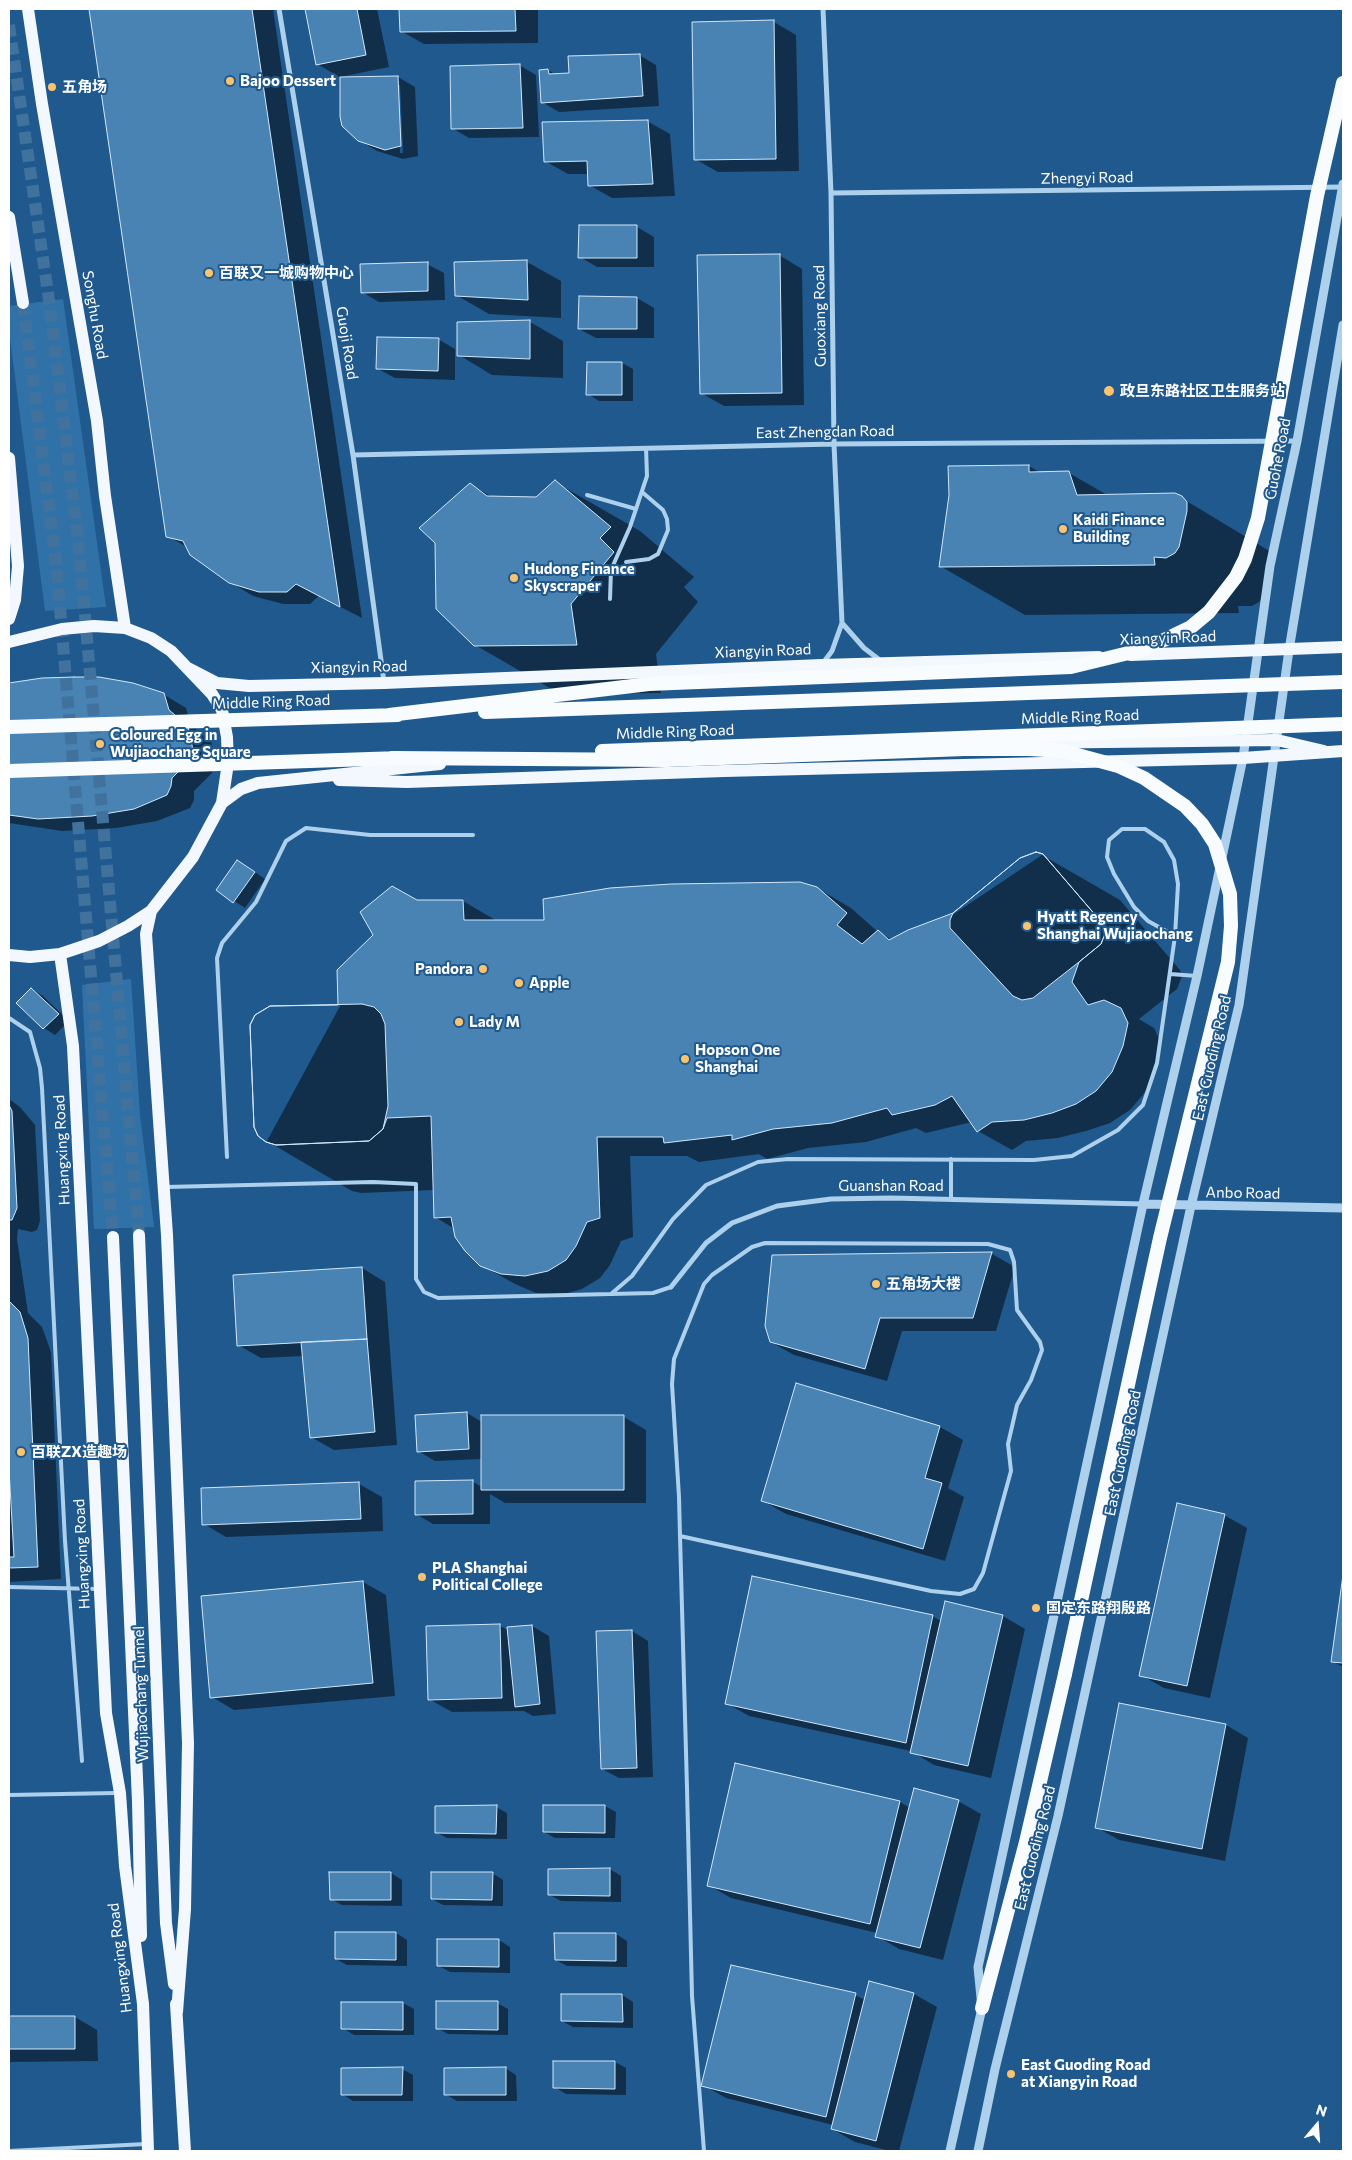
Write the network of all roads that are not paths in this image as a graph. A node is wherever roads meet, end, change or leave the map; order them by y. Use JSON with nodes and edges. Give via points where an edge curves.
{"nodes":[{"id":1,"x":28,"y":9,"type":"edge"},
{"id":2,"x":279,"y":9,"type":"edge"},
{"id":3,"x":822,"y":9,"type":"edge"},
{"id":4,"x":1343,"y":82,"type":"edge"},
{"id":5,"x":1343,"y":185,"type":"edge"},
{"id":6,"x":831,"y":193,"type":"junction"},
{"id":7,"x":9,"y":217,"type":"edge"},
{"id":8,"x":23,"y":303,"type":"tunnel mouth"},
{"id":9,"x":1343,"y":325,"type":"edge"},
{"id":10,"x":1297,"y":441,"type":"junction"},
{"id":11,"x":834,"y":444,"type":"junction"},
{"id":12,"x":646,"y":448,"type":"junction"},
{"id":13,"x":353,"y":455,"type":"junction"},
{"id":14,"x":9,"y":458,"type":"edge"},
{"id":15,"x":642,"y":492,"type":"junction"},
{"id":16,"x":588,"y":495,"type":"dead end"},
{"id":17,"x":636,"y":509,"type":"junction"},
{"id":18,"x":626,"y":562,"type":"dead end"},
{"id":19,"x":610,"y":600,"type":"dead end"},
{"id":20,"x":9,"y":619,"type":"edge"},
{"id":21,"x":842,"y":622,"type":"junction"},
{"id":22,"x":125,"y":628,"type":"junction"},
{"id":23,"x":9,"y":642,"type":"edge"},
{"id":24,"x":1343,"y":647,"type":"edge"},
{"id":25,"x":1289,"y":650,"type":"junction"},
{"id":26,"x":1257,"y":651,"type":"junction"},
{"id":27,"x":885,"y":664,"type":"junction"},
{"id":28,"x":822,"y":665,"type":"junction"},
{"id":29,"x":188,"y":668,"type":"junction"},
{"id":30,"x":1343,"y":682,"type":"edge"},
{"id":31,"x":384,"y":683,"type":"junction"},
{"id":32,"x":389,"y":715,"type":"junction"},
{"id":33,"x":1343,"y":724,"type":"edge"},
{"id":34,"x":9,"y":727,"type":"edge"},
{"id":35,"x":1245,"y":740,"type":"junction"},
{"id":36,"x":1277,"y":740,"type":"junction"},
{"id":37,"x":1324,"y":751,"type":"junction"},
{"id":38,"x":1343,"y":751,"type":"edge"},
{"id":39,"x":1275,"y":756,"type":"junction"},
{"id":40,"x":391,"y":758,"type":"junction"},
{"id":41,"x":1243,"y":758,"type":"junction"},
{"id":42,"x":9,"y":771,"type":"edge"},
{"id":43,"x":294,"y":778,"type":"junction"},
{"id":44,"x":222,"y":803,"type":"junction"},
{"id":45,"x":473,"y":835,"type":"dead end"},
{"id":46,"x":151,"y":910,"type":"junction"},
{"id":47,"x":1175,"y":936,"type":"junction"},
{"id":48,"x":60,"y":954,"type":"junction"},
{"id":49,"x":9,"y":955,"type":"edge"},
{"id":50,"x":1170,"y":974,"type":"junction"},
{"id":51,"x":1197,"y":976,"type":"junction"},
{"id":52,"x":9,"y":1018,"type":"edge"},
{"id":53,"x":227,"y":1157,"type":"dead end"},
{"id":54,"x":950,"y":1159,"type":"junction"},
{"id":55,"x":164,"y":1187,"type":"junction"},
{"id":56,"x":951,"y":1199,"type":"junction"},
{"id":57,"x":1143,"y":1204,"type":"junction"},
{"id":58,"x":1191,"y":1206,"type":"junction"},
{"id":59,"x":1343,"y":1208,"type":"edge"},
{"id":60,"x":139,"y":1235,"type":"tunnel mouth"},
{"id":61,"x":113,"y":1236,"type":"tunnel mouth"},
{"id":62,"x":671,"y":1287,"type":"joint"},
{"id":63,"x":611,"y":1294,"type":"junction"},
{"id":64,"x":680,"y":1536,"type":"junction"},
{"id":65,"x":9,"y":1587,"type":"edge"},
{"id":66,"x":69,"y":1588,"type":"junction"},
{"id":67,"x":100,"y":1589,"type":"junction"},
{"id":68,"x":82,"y":1761,"type":"dead end"},
{"id":69,"x":120,"y":1793,"type":"junction"},
{"id":70,"x":9,"y":1795,"type":"edge"},
{"id":71,"x":143,"y":2004,"type":"junction"},
{"id":72,"x":982,"y":2008,"type":"junction"},
{"id":73,"x":178,"y":2012,"type":"junction"},
{"id":74,"x":148,"y":2148,"type":"edge"},
{"id":75,"x":9,"y":2151,"type":"edge"},
{"id":76,"x":185,"y":2151,"type":"edge"},
{"id":77,"x":704,"y":2151,"type":"edge"},
{"id":78,"x":950,"y":2151,"type":"edge"},
{"id":79,"x":978,"y":2151,"type":"edge"}],
"edges":[{"from":1,"to":22,"type":"main road","name":"Songhu Road","via":[[97,421]]},
{"from":2,"to":13,"type":"street","name":"Guoji Road"},
{"from":3,"to":6,"type":"street","name":"Guoxiang Road"},
{"from":4,"to":32,"type":"highway","bridge":true,"via":[[1317,196],[1258,518],[1236,577],[1209,612],[1191,627],[1145,649],[1071,667],[650,684]]},
{"from":5,"to":6,"type":"street","name":"Zhengyi Road"},
{"from":5,"to":10,"type":"street","name":"Guohe Road"},
{"from":6,"to":11,"type":"street","name":"Guoxiang Road"},
{"from":7,"to":8,"type":"main road"},
{"from":9,"to":25,"type":"street"},
{"from":10,"to":11,"type":"street","name":"East Zhengdan Road"},
{"from":10,"to":26,"type":"street","name":"Guohe Road","via":[[1270,566]]},
{"from":11,"to":12,"type":"street","name":"East Zhengdan Road"},
{"from":11,"to":21,"type":"street","name":"Guoxiang Road"},
{"from":12,"to":13,"type":"street","name":"East Zhengdan Road"},
{"from":12,"to":15,"type":"lane","via":[[647,476]]},
{"from":13,"to":31,"type":"street","name":"Guoji Road"},
{"from":14,"to":20,"type":"main road","via":[[18,566],[15,600]]},
{"from":15,"to":17,"type":"lane"},
{"from":15,"to":18,"type":"lane","via":[[663,510],[668,530],[658,554],[649,559]]},
{"from":16,"to":17,"type":"lane"},
{"from":17,"to":19,"type":"lane","via":[[611,570]]},
{"from":21,"to":27,"type":"street","via":[[864,648]]},
{"from":21,"to":28,"type":"street","name":"Guoxiang Road","via":[[832,652]]},
{"from":22,"to":23,"type":"main road","via":[[62,629]]},
{"from":22,"to":29,"type":"main road","via":[[151,638]]},
{"from":24,"to":25,"type":"main road","name":"Xiangyin Road"},
{"from":25,"to":26,"type":"main road","name":"Xiangyin Road"},
{"from":25,"to":36,"type":"street","name":"East Guoding Road"},
{"from":26,"to":27,"type":"main road","name":"Xiangyin Road"},
{"from":26,"to":35,"type":"street","name":"Guohe Road"},
{"from":27,"to":28,"type":"main road","name":"Xiangyin Road"},
{"from":28,"to":31,"type":"main road","name":"Xiangyin Road"},
{"from":29,"to":31,"type":"main road","name":"Xiangyin Road","via":[[217,683],[239,686]]},
{"from":29,"to":44,"type":"main road","via":[[222,710],[228,764]]},
{"from":30,"to":32,"type":"highway","name":"Middle Ring Road","bridge":true},
{"from":32,"to":34,"type":"highway","name":"Middle Ring Road","bridge":true},
{"from":33,"to":40,"type":"highway","name":"Middle Ring Road","bridge":true},
{"from":35,"to":36,"type":"main road"},
{"from":35,"to":41,"type":"street","name":"Guohe Road"},
{"from":35,"to":43,"type":"main road","via":[[947,744],[590,755],[406,766]]},
{"from":36,"to":37,"type":"main road"},
{"from":36,"to":39,"type":"street","name":"East Guoding Road"},
{"from":37,"to":38,"type":"main road"},
{"from":37,"to":39,"type":"main road"},
{"from":39,"to":41,"type":"main road"},
{"from":39,"to":58,"type":"street","name":"East Guoding Road","via":[[1239,1005]]},
{"from":40,"to":42,"type":"highway","name":"Middle Ring Road","bridge":true},
{"from":40,"to":72,"type":"highway","bridge":true,"via":[[666,760],[965,750],[1063,751],[1118,766],[1144,778],[1185,806],[1215,844],[1230,894],[1231,926],[1222,994],[1160,1238],[1066,1674]]},
{"from":41,"to":43,"type":"main road","via":[[408,782]]},
{"from":41,"to":51,"type":"street","name":"Guohe Road"},
{"from":43,"to":44,"type":"main road","via":[[258,783]]},
{"from":44,"to":46,"type":"main road","via":[[193,857]]},
{"from":45,"to":53,"type":"lane","via":[[370,835],[306,828],[286,841],[256,902],[222,943],[217,958]]},
{"from":46,"to":48,"type":"main road","via":[[99,941]]},
{"from":46,"to":55,"type":"main road","via":[[146,934]]},
{"from":47,"to":47,"type":"lane","via":[[1178,884],[1174,860],[1164,842],[1146,829],[1122,829],[1110,840],[1107,857],[1122,892],[1148,920]]},
{"from":47,"to":50,"type":"lane"},
{"from":48,"to":49,"type":"main road"},
{"from":48,"to":67,"type":"main road","name":"Huangxing Road","via":[[73,1038]]},
{"from":50,"to":51,"type":"lane"},
{"from":50,"to":54,"type":"lane","via":[[1157,1063],[1143,1105],[1118,1130],[1072,1156],[1034,1160]]},
{"from":51,"to":57,"type":"street","name":"East Guoding Road"},
{"from":52,"to":66,"type":"lane","via":[[30,1032],[40,1068]]},
{"from":54,"to":56,"type":"lane"},
{"from":54,"to":63,"type":"lane","via":[[788,1159],[758,1162],[732,1172],[706,1185],[689,1201],[632,1276]]},
{"from":55,"to":63,"type":"lane","via":[[372,1182],[416,1184],[416,1279],[424,1292],[438,1298]]},
{"from":55,"to":73,"type":"main road","via":[[188,1743],[185,1909]]},
{"from":56,"to":57,"type":"street","name":"Guanshan Road"},
{"from":56,"to":62,"type":"street","name":"Guanshan Road","via":[[830,1199],[777,1206],[732,1223],[706,1243]]},
{"from":57,"to":58,"type":"street","name":"Anbo Road"},
{"from":57,"to":72,"type":"street","name":"East Guoding Road","via":[[978,1968]]},
{"from":58,"to":59,"type":"street","name":"Anbo Road"},
{"from":58,"to":79,"type":"street","name":"East Guoding Road","via":[[1058,1816],[995,2069]]},
{"from":60,"to":73,"type":"main road","name":"Wujiaochang Tunnel","via":[[166,1923]]},
{"from":61,"to":71,"type":"main road","name":"Wujiaochang Tunnel","via":[[138,1801]]},
{"from":62,"to":63,"type":"lane","via":[[654,1293]]},
{"from":64,"to":64,"type":"lane","via":[[931,1591],[960,1594],[974,1589],[983,1573],[1011,1471],[1008,1444],[1017,1405],[1042,1350],[1040,1342],[1017,1310],[1014,1262],[1010,1250],[988,1244],[765,1243],[752,1247],[712,1275],[704,1284],[674,1359],[672,1384]]},
{"from":64,"to":77,"type":"lane","via":[[692,1996]]},
{"from":65,"to":66,"type":"lane"},
{"from":66,"to":67,"type":"lane"},
{"from":66,"to":68,"type":"lane"},
{"from":67,"to":69,"type":"main road","name":"Huangxing Road","via":[[106,1713]]},
{"from":69,"to":70,"type":"lane"},
{"from":69,"to":71,"type":"main road","name":"Huangxing Road","via":[[125,1866]]},
{"from":71,"to":74,"type":"main road","name":"Huangxing Road"},
{"from":72,"to":78,"type":"street","name":"East Guoding Road"},
{"from":73,"to":76,"type":"main road","name":"Wujiaochang Tunnel"},
{"from":74,"to":75,"type":"lane"}]}
